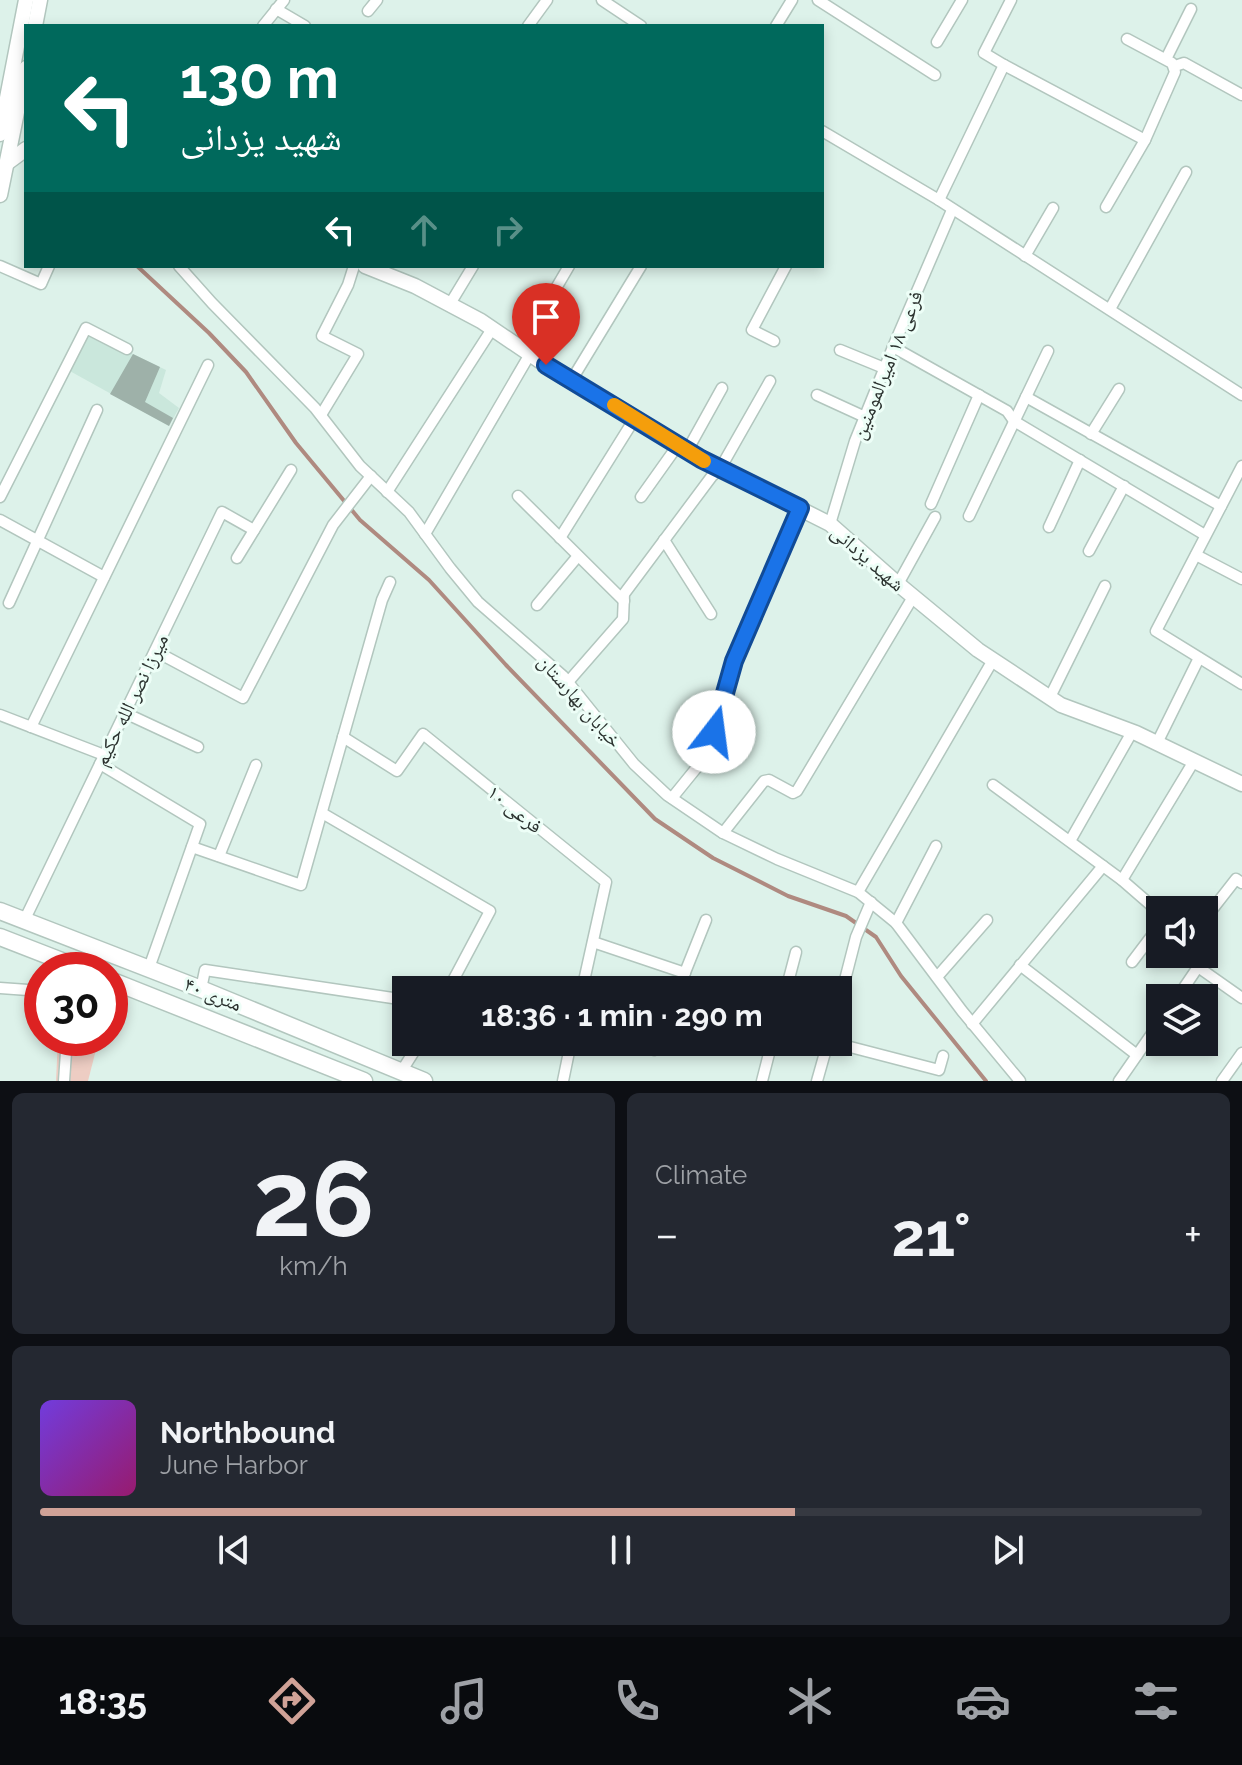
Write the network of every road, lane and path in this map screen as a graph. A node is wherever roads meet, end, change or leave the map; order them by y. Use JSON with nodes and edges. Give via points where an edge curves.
{"nodes":[{"id":1,"x":26,"y":0,"type":"edge"},
{"id":2,"x":40,"y":0,"type":"edge"},
{"id":3,"x":284,"y":0,"type":"edge"},
{"id":4,"x":377,"y":0,"type":"edge"},
{"id":5,"x":547,"y":0,"type":"edge"},
{"id":6,"x":602,"y":0,"type":"edge"},
{"id":7,"x":792,"y":0,"type":"edge"},
{"id":8,"x":818,"y":0,"type":"edge"},
{"id":9,"x":962,"y":0,"type":"edge"},
{"id":10,"x":1011,"y":0,"type":"edge"},
{"id":11,"x":276,"y":9,"type":"junction"},
{"id":12,"x":1191,"y":9,"type":"dead end"},
{"id":13,"x":368,"y":11,"type":"dead end"},
{"id":14,"x":35,"y":24,"type":"edge"},
{"id":15,"x":265,"y":24,"type":"edge"},
{"id":16,"x":302,"y":24,"type":"edge"},
{"id":17,"x":529,"y":24,"type":"edge"},
{"id":18,"x":638,"y":24,"type":"edge"},
{"id":19,"x":777,"y":24,"type":"edge"},
{"id":20,"x":1127,"y":39,"type":"dead end"},
{"id":21,"x":937,"y":42,"type":"dead end"},
{"id":22,"x":1170,"y":63,"type":"junction"},
{"id":23,"x":1004,"y":65,"type":"junction"},
{"id":24,"x":24,"y":75,"type":"edge"},
{"id":25,"x":935,"y":75,"type":"dead end"},
{"id":26,"x":1242,"y":95,"type":"edge"},
{"id":27,"x":10,"y":124,"type":"edge"},
{"id":28,"x":824,"y":132,"type":"edge"},
{"id":29,"x":1145,"y":140,"type":"junction"},
{"id":30,"x":24,"y":146,"type":"edge"},
{"id":31,"x":1186,"y":172,"type":"dead end"},
{"id":32,"x":0,"y":195,"type":"edge"},
{"id":33,"x":939,"y":200,"type":"junction"},
{"id":34,"x":1106,"y":207,"type":"dead end"},
{"id":35,"x":1053,"y":208,"type":"dead end"},
{"id":36,"x":952,"y":210,"type":"junction"},
{"id":37,"x":1025,"y":256,"type":"junction"},
{"id":38,"x":0,"y":266,"type":"edge"},
{"id":39,"x":48,"y":268,"type":"edge"},
{"id":40,"x":181,"y":268,"type":"edge"},
{"id":41,"x":353,"y":268,"type":"edge"},
{"id":42,"x":370,"y":268,"type":"edge"},
{"id":43,"x":472,"y":268,"type":"edge"},
{"id":44,"x":568,"y":268,"type":"edge"},
{"id":45,"x":640,"y":268,"type":"edge"},
{"id":46,"x":785,"y":268,"type":"edge"},
{"id":47,"x":450,"y":304,"type":"junction"},
{"id":48,"x":1110,"y":309,"type":"junction"},
{"id":49,"x":492,"y":329,"type":"junction"},
{"id":50,"x":774,"y":341,"type":"dead end"},
{"id":51,"x":893,"y":347,"type":"junction"},
{"id":52,"x":127,"y":349,"type":"dead end"},
{"id":53,"x":840,"y":350,"type":"dead end"},
{"id":54,"x":526,"y":351,"type":"junction"},
{"id":55,"x":1048,"y":351,"type":"dead end"},
{"id":56,"x":208,"y":365,"type":"dead end"},
{"id":57,"x":884,"y":368,"type":"junction"},
{"id":58,"x":571,"y":381,"type":"junction"},
{"id":59,"x":770,"y":381,"type":"dead end"},
{"id":60,"x":722,"y":388,"type":"dead end"},
{"id":61,"x":1119,"y":389,"type":"dead end"},
{"id":62,"x":817,"y":395,"type":"dead end"},
{"id":63,"x":979,"y":395,"type":"junction"},
{"id":64,"x":1242,"y":395,"type":"edge"},
{"id":65,"x":1026,"y":397,"type":"junction"},
{"id":66,"x":97,"y":410,"type":"dead end"},
{"id":67,"x":321,"y":415,"type":"junction"},
{"id":68,"x":865,"y":417,"type":"junction"},
{"id":69,"x":635,"y":418,"type":"junction"},
{"id":70,"x":1014,"y":421,"type":"junction"},
{"id":71,"x":1091,"y":434,"type":"junction"},
{"id":72,"x":682,"y":448,"type":"junction"},
{"id":73,"x":1080,"y":460,"type":"junction"},
{"id":74,"x":720,"y":469,"type":"junction"},
{"id":75,"x":291,"y":470,"type":"dead end"},
{"id":76,"x":1241,"y":470,"type":"edge"},
{"id":77,"x":371,"y":476,"type":"junction"},
{"id":78,"x":1124,"y":486,"type":"junction"},
{"id":79,"x":387,"y":492,"type":"junction"},
{"id":80,"x":518,"y":496,"type":"dead end"},
{"id":81,"x":0,"y":497,"type":"edge"},
{"id":82,"x":641,"y":497,"type":"dead end"},
{"id":83,"x":931,"y":504,"type":"dead end"},
{"id":84,"x":1221,"y":506,"type":"junction"},
{"id":85,"x":800,"y":508,"type":"junction"},
{"id":86,"x":969,"y":516,"type":"dead end"},
{"id":87,"x":935,"y":517,"type":"dead end"},
{"id":88,"x":0,"y":520,"type":"edge"},
{"id":89,"x":830,"y":524,"type":"junction"},
{"id":90,"x":1049,"y":527,"type":"dead end"},
{"id":91,"x":254,"y":530,"type":"junction"},
{"id":92,"x":425,"y":534,"type":"junction"},
{"id":93,"x":1205,"y":535,"type":"junction"},
{"id":94,"x":560,"y":538,"type":"junction"},
{"id":95,"x":664,"y":540,"type":"junction"},
{"id":96,"x":37,"y":541,"type":"junction"},
{"id":97,"x":1089,"y":551,"type":"dead end"},
{"id":98,"x":1196,"y":555,"type":"junction"},
{"id":99,"x":578,"y":556,"type":"junction"},
{"id":100,"x":237,"y":558,"type":"dead end"},
{"id":101,"x":104,"y":577,"type":"junction"},
{"id":102,"x":1242,"y":579,"type":"edge"},
{"id":103,"x":390,"y":582,"type":"dead end"},
{"id":104,"x":898,"y":584,"type":"junction"},
{"id":105,"x":1105,"y":586,"type":"dead end"},
{"id":106,"x":913,"y":597,"type":"junction"},
{"id":107,"x":624,"y":601,"type":"junction"},
{"id":108,"x":9,"y":603,"type":"dead end"},
{"id":109,"x":537,"y":605,"type":"dead end"},
{"id":110,"x":711,"y":614,"type":"dead end"},
{"id":111,"x":155,"y":651,"type":"junction"},
{"id":112,"x":1199,"y":658,"type":"junction"},
{"id":113,"x":993,"y":660,"type":"junction"},
{"id":114,"x":568,"y":682,"type":"junction"},
{"id":115,"x":1242,"y":684,"type":"edge"},
{"id":116,"x":1050,"y":697,"type":"junction"},
{"id":117,"x":125,"y":713,"type":"junction"},
{"id":118,"x":0,"y":715,"type":"edge"},
{"id":119,"x":31,"y":727,"type":"junction"},
{"id":120,"x":1132,"y":732,"type":"junction"},
{"id":121,"x":343,"y":737,"type":"junction"},
{"id":122,"x":1157,"y":743,"type":"junction"},
{"id":123,"x":198,"y":747,"type":"dead end"},
{"id":124,"x":102,"y":760,"type":"junction"},
{"id":125,"x":1194,"y":761,"type":"junction"},
{"id":126,"x":256,"y":765,"type":"dead end"},
{"id":127,"x":1242,"y":784,"type":"edge"},
{"id":128,"x":993,"y":785,"type":"dead end"},
{"id":129,"x":672,"y":798,"type":"junction"},
{"id":130,"x":322,"y":813,"type":"junction"},
{"id":131,"x":723,"y":833,"type":"junction"},
{"id":132,"x":1070,"y":841,"type":"junction"},
{"id":133,"x":936,"y":846,"type":"dead end"},
{"id":134,"x":192,"y":847,"type":"junction"},
{"id":135,"x":219,"y":856,"type":"junction"},
{"id":136,"x":1103,"y":866,"type":"junction"},
{"id":137,"x":1122,"y":880,"type":"junction"},
{"id":138,"x":1242,"y":883,"type":"edge"},
{"id":139,"x":858,"y":892,"type":"junction"},
{"id":140,"x":1146,"y":901,"type":"edge"},
{"id":141,"x":871,"y":902,"type":"junction"},
{"id":142,"x":1218,"y":902,"type":"edge"},
{"id":143,"x":0,"y":911,"type":"edge"},
{"id":144,"x":706,"y":920,"type":"dead end"},
{"id":145,"x":987,"y":920,"type":"dead end"},
{"id":146,"x":24,"y":921,"type":"junction"},
{"id":147,"x":896,"y":923,"type":"junction"},
{"id":148,"x":0,"y":937,"type":"edge"},
{"id":149,"x":593,"y":942,"type":"junction"},
{"id":150,"x":1146,"y":944,"type":"edge"},
{"id":151,"x":38,"y":952,"type":"edge"},
{"id":152,"x":796,"y":952,"type":"dead end"},
{"id":153,"x":1132,"y":962,"type":"dead end"},
{"id":154,"x":1020,"y":965,"type":"junction"},
{"id":155,"x":149,"y":968,"type":"junction"},
{"id":156,"x":1199,"y":968,"type":"edge"},
{"id":157,"x":685,"y":973,"type":"junction"},
{"id":158,"x":455,"y":976,"type":"edge"},
{"id":159,"x":585,"y":976,"type":"edge"},
{"id":160,"x":684,"y":976,"type":"edge"},
{"id":161,"x":790,"y":976,"type":"edge"},
{"id":162,"x":846,"y":976,"type":"edge"},
{"id":163,"x":937,"y":977,"type":"junction"},
{"id":164,"x":128,"y":987,"type":"edge"},
{"id":165,"x":0,"y":988,"type":"edge"},
{"id":166,"x":201,"y":989,"type":"junction"},
{"id":167,"x":24,"y":990,"type":"edge"},
{"id":168,"x":392,"y":998,"type":"edge"},
{"id":169,"x":1242,"y":998,"type":"edge"},
{"id":170,"x":972,"y":1024,"type":"junction"},
{"id":171,"x":326,"y":1041,"type":"junction"},
{"id":172,"x":1146,"y":1042,"type":"edge"},
{"id":173,"x":852,"y":1048,"type":"edge"},
{"id":174,"x":1242,"y":1053,"type":"edge"},
{"id":175,"x":1137,"y":1055,"type":"junction"},
{"id":176,"x":66,"y":1056,"type":"edge"},
{"id":177,"x":411,"y":1056,"type":"edge"},
{"id":178,"x":568,"y":1056,"type":"edge"},
{"id":179,"x":768,"y":1056,"type":"edge"},
{"id":180,"x":825,"y":1056,"type":"edge"},
{"id":181,"x":943,"y":1056,"type":"dead end"},
{"id":182,"x":318,"y":1063,"type":"junction"},
{"id":183,"x":401,"y":1072,"type":"junction"},
{"id":184,"x":64,"y":1081,"type":"edge"},
{"id":185,"x":361,"y":1081,"type":"edge"},
{"id":186,"x":424,"y":1081,"type":"edge"},
{"id":187,"x":563,"y":1081,"type":"edge"},
{"id":188,"x":762,"y":1081,"type":"edge"},
{"id":189,"x":817,"y":1081,"type":"edge"},
{"id":190,"x":1020,"y":1081,"type":"edge"},
{"id":191,"x":1119,"y":1081,"type":"edge"},
{"id":192,"x":1222,"y":1081,"type":"edge"}],
"edges":[{"from":1,"to":27,"type":"street"},
{"from":2,"to":14,"type":"street"},
{"from":3,"to":11,"type":"street"},
{"from":4,"to":13,"type":"street"},
{"from":5,"to":17,"type":"street"},
{"from":6,"to":18,"type":"street"},
{"from":7,"to":19,"type":"street"},
{"from":8,"to":25,"type":"street"},
{"from":9,"to":21,"type":"street"},
{"from":10,"to":23,"type":"street","via":[[984,53]]},
{"from":11,"to":15,"type":"street"},
{"from":11,"to":16,"type":"street"},
{"from":12,"to":22,"type":"street"},
{"from":20,"to":22,"type":"street"},
{"from":22,"to":26,"type":"street","via":[[1184,63]]},
{"from":22,"to":29,"type":"street","via":[[1175,72]]},
{"from":23,"to":29,"type":"street"},
{"from":23,"to":33,"type":"street"},
{"from":24,"to":27,"type":"street"},
{"from":27,"to":30,"type":"street"},
{"from":27,"to":32,"type":"street"},
{"from":28,"to":33,"type":"street"},
{"from":29,"to":34,"type":"street"},
{"from":31,"to":48,"type":"street"},
{"from":33,"to":36,"type":"street"},
{"from":35,"to":37,"type":"street"},
{"from":36,"to":37,"type":"street"},
{"from":36,"to":51,"type":"street","name":"فرعی ۱۸ امیرالمومنین"},
{"from":37,"to":48,"type":"street"},
{"from":38,"to":39,"type":"street","via":[[41,284]]},
{"from":40,"to":67,"type":"street","name":"خیابان بهارستان"},
{"from":41,"to":67,"type":"street","via":[[322,336],[358,354]]},
{"from":42,"to":47,"type":"street","name":"شهید یزدانی"},
{"from":43,"to":47,"type":"street"},
{"from":44,"to":54,"type":"street"},
{"from":45,"to":58,"type":"street"},
{"from":46,"to":50,"type":"street","via":[[752,330]]},
{"from":47,"to":49,"type":"street","name":"شهید یزدانی"},
{"from":48,"to":64,"type":"street"},
{"from":49,"to":54,"type":"street","name":"شهید یزدانی"},
{"from":49,"to":79,"type":"street"},
{"from":51,"to":57,"type":"street","name":"فرعی ۱۸ امیرالمومنین"},
{"from":51,"to":63,"type":"street"},
{"from":52,"to":81,"type":"street","via":[[86,328]]},
{"from":53,"to":57,"type":"street"},
{"from":54,"to":58,"type":"street","name":"شهید یزدانی"},
{"from":54,"to":92,"type":"street"},
{"from":55,"to":65,"type":"street"},
{"from":56,"to":101,"type":"street"},
{"from":57,"to":68,"type":"street","name":"فرعی ۱۸ امیرالمومنین"},
{"from":58,"to":69,"type":"street","name":"شهید یزدانی"},
{"from":59,"to":74,"type":"street"},
{"from":60,"to":72,"type":"street"},
{"from":61,"to":71,"type":"street"},
{"from":62,"to":68,"type":"street"},
{"from":63,"to":70,"type":"street"},
{"from":63,"to":83,"type":"street"},
{"from":65,"to":70,"type":"street"},
{"from":65,"to":71,"type":"street"},
{"from":66,"to":96,"type":"street"},
{"from":67,"to":77,"type":"street","name":"خیابان بهارستان"},
{"from":68,"to":89,"type":"street","name":"فرعی ۱۸ امیرالمومنین"},
{"from":69,"to":72,"type":"street","name":"شهید یزدانی"},
{"from":69,"to":94,"type":"street"},
{"from":70,"to":73,"type":"street"},
{"from":70,"to":86,"type":"street"},
{"from":71,"to":84,"type":"street"},
{"from":72,"to":74,"type":"street","name":"شهید یزدانی"},
{"from":72,"to":82,"type":"street"},
{"from":73,"to":78,"type":"street"},
{"from":73,"to":90,"type":"street"},
{"from":74,"to":85,"type":"street","name":"شهید یزدانی"},
{"from":74,"to":95,"type":"street"},
{"from":75,"to":91,"type":"street"},
{"from":76,"to":84,"type":"street"},
{"from":77,"to":79,"type":"street","name":"خیابان بهارستان"},
{"from":77,"to":111,"type":"street","via":[[318,551],[243,698]]},
{"from":78,"to":93,"type":"street"},
{"from":78,"to":97,"type":"street"},
{"from":79,"to":92,"type":"street","name":"خیابان بهارستان"},
{"from":80,"to":94,"type":"street"},
{"from":84,"to":93,"type":"street"},
{"from":85,"to":89,"type":"street","name":"شهید یزدانی"},
{"from":85,"to":129,"type":"street","via":[[734,661],[710,748]]},
{"from":87,"to":104,"type":"street"},
{"from":88,"to":96,"type":"street"},
{"from":89,"to":104,"type":"street","name":"شهید یزدانی"},
{"from":91,"to":100,"type":"street"},
{"from":91,"to":111,"type":"street","name":"میرزا نصر الله حکیم","via":[[222,512]]},
{"from":92,"to":114,"type":"street","name":"خیابان بهارستان","via":[[478,602]]},
{"from":93,"to":98,"type":"street"},
{"from":94,"to":99,"type":"street"},
{"from":95,"to":107,"type":"street"},
{"from":95,"to":110,"type":"street"},
{"from":96,"to":101,"type":"street"},
{"from":96,"to":108,"type":"street"},
{"from":98,"to":102,"type":"street"},
{"from":98,"to":112,"type":"street","via":[[1156,631]]},
{"from":99,"to":107,"type":"street"},
{"from":99,"to":109,"type":"street"},
{"from":101,"to":119,"type":"street"},
{"from":103,"to":121,"type":"street"},
{"from":104,"to":106,"type":"street","name":"شهید یزدانی"},
{"from":105,"to":116,"type":"street"},
{"from":106,"to":113,"type":"street","name":"شهید یزدانی"},
{"from":106,"to":131,"type":"street","via":[[797,791],[764,781]]},
{"from":107,"to":114,"type":"street","via":[[623,619]]},
{"from":111,"to":117,"type":"street","name":"میرزا نصر الله حکیم"},
{"from":112,"to":115,"type":"street"},
{"from":112,"to":122,"type":"street"},
{"from":113,"to":116,"type":"street","name":"شهید یزدانی"},
{"from":113,"to":139,"type":"street"},
{"from":114,"to":129,"type":"street","name":"خیابان بهارستان","via":[[634,764]]},
{"from":116,"to":120,"type":"street","name":"شهید یزدانی"},
{"from":117,"to":123,"type":"street"},
{"from":117,"to":124,"type":"street","name":"میرزا نصر الله حکیم"},
{"from":118,"to":119,"type":"street"},
{"from":119,"to":124,"type":"street"},
{"from":120,"to":122,"type":"street","name":"شهید یزدانی"},
{"from":120,"to":132,"type":"street"},
{"from":121,"to":130,"type":"street"},
{"from":121,"to":149,"type":"street","name":"فرعی ۱۰","via":[[397,771],[423,734],[606,882]]},
{"from":122,"to":125,"type":"street","name":"شهید یزدانی"},
{"from":124,"to":134,"type":"street","via":[[200,824]]},
{"from":124,"to":146,"type":"street","name":"میرزا نصر الله حکیم"},
{"from":125,"to":127,"type":"street","name":"شهید یزدانی"},
{"from":125,"to":137,"type":"street"},
{"from":126,"to":135,"type":"street"},
{"from":128,"to":132,"type":"street"},
{"from":129,"to":131,"type":"street","name":"خیابان بهارستان"},
{"from":130,"to":135,"type":"street","via":[[301,885]]},
{"from":130,"to":158,"type":"street","via":[[490,911]]},
{"from":131,"to":139,"type":"street","name":"خیابان بهارستان"},
{"from":132,"to":136,"type":"street"},
{"from":133,"to":147,"type":"street"},
{"from":134,"to":135,"type":"street"},
{"from":134,"to":155,"type":"street"},
{"from":136,"to":137,"type":"street"},
{"from":136,"to":154,"type":"street"},
{"from":137,"to":140,"type":"street"},
{"from":138,"to":142,"type":"street","via":[[1236,879]]},
{"from":139,"to":141,"type":"street","name":"خیابان بهارستان"},
{"from":141,"to":147,"type":"street","name":"خیابان بهارستان"},
{"from":141,"to":162,"type":"street"},
{"from":143,"to":146,"type":"main road","name":"۴۰ متری"},
{"from":144,"to":157,"type":"street"},
{"from":145,"to":163,"type":"street"},
{"from":146,"to":155,"type":"main road","name":"۴۰ متری"},
{"from":147,"to":163,"type":"street","name":"خیابان بهارستان"},
{"from":148,"to":151,"type":"main road"},
{"from":149,"to":157,"type":"street"},
{"from":149,"to":159,"type":"street","name":"فرعی ۱۰"},
{"from":150,"to":153,"type":"street"},
{"from":152,"to":161,"type":"street"},
{"from":154,"to":170,"type":"street"},
{"from":154,"to":175,"type":"street"},
{"from":155,"to":166,"type":"main road","name":"۴۰ متری"},
{"from":156,"to":169,"type":"street"},
{"from":157,"to":160,"type":"street"},
{"from":163,"to":170,"type":"street","name":"خیابان بهارستان"},
{"from":164,"to":182,"type":"main road","name":"۴۰ متری"},
{"from":165,"to":167,"type":"street"},
{"from":166,"to":168,"type":"street","via":[[205,970]]},
{"from":166,"to":171,"type":"main road","name":"۴۰ متری"},
{"from":170,"to":190,"type":"street","name":"خیابان بهارستان"},
{"from":171,"to":182,"type":"main road"},
{"from":171,"to":183,"type":"main road","name":"۴۰ متری"},
{"from":172,"to":175,"type":"street"},
{"from":173,"to":181,"type":"street","via":[[939,1070]]},
{"from":174,"to":192,"type":"street"},
{"from":175,"to":191,"type":"street"},
{"from":176,"to":184,"type":"street"},
{"from":177,"to":183,"type":"street"},
{"from":178,"to":187,"type":"street"},
{"from":179,"to":188,"type":"street"},
{"from":180,"to":189,"type":"street"},
{"from":182,"to":185,"type":"main road","name":"۴۰ متری"},
{"from":183,"to":186,"type":"main road","name":"۴۰ متری"}]}
